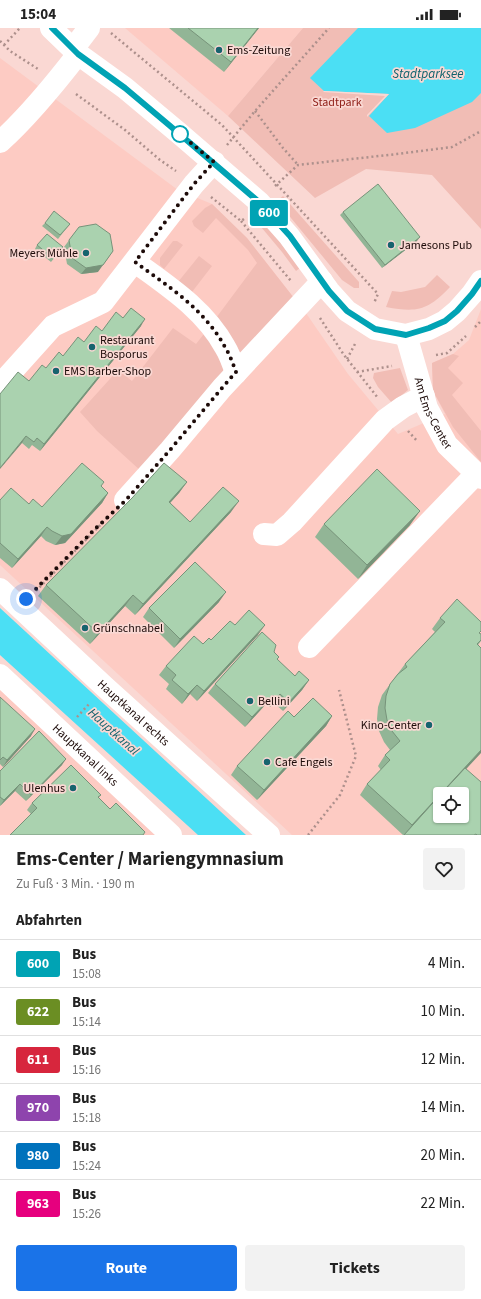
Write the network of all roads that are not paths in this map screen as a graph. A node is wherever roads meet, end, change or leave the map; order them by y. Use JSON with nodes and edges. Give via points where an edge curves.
{"nodes":[{"id":1,"x":52,"y":28,"type":"edge"},
{"id":2,"x":89,"y":28,"type":"edge"},
{"id":3,"x":76,"y":52,"type":"junction"},
{"id":4,"x":0,"y":142,"type":"edge"},
{"id":5,"x":214,"y":162,"type":"junction"},
{"id":6,"x":135,"y":262,"type":"junction"},
{"id":7,"x":322,"y":281,"type":"junction"},
{"id":8,"x":481,"y":281,"type":"edge"},
{"id":9,"x":406,"y":335,"type":"junction"},
{"id":10,"x":236,"y":372,"type":"junction"},
{"id":11,"x":0,"y":386,"type":"edge"},
{"id":12,"x":424,"y":396,"type":"junction"},
{"id":13,"x":478,"y":476,"type":"edge"},
{"id":14,"x":126,"y":500,"type":"road end"},
{"id":15,"x":264,"y":534,"type":"dead end"},
{"id":16,"x":0,"y":589,"type":"edge"},
{"id":17,"x":309,"y":647,"type":"dead end"},
{"id":18,"x":0,"y":675,"type":"edge"},
{"id":19,"x":171,"y":835,"type":"edge"},
{"id":20,"x":269,"y":835,"type":"edge"}],
"edges":[{"from":1,"to":3,"type":"street"},
{"from":2,"to":3,"type":"street"},
{"from":3,"to":4,"type":"street","via":[[57,81],[16,128]]},
{"from":3,"to":5,"type":"street","via":[[125,88]]},
{"from":5,"to":6,"type":"street","via":[[194,184]]},
{"from":5,"to":7,"type":"street","via":[[259,202],[290,236]]},
{"from":6,"to":10,"type":"street","via":[[180,295],[203,316],[225,347]]},
{"from":6,"to":11,"type":"street","via":[[103,302],[53,326]]},
{"from":7,"to":9,"type":"street","via":[[347,311],[375,329]]},
{"from":7,"to":10,"type":"street"},
{"from":8,"to":9,"type":"street","via":[[457,311],[445,321]]},
{"from":9,"to":12,"type":"street","name":"Am Ems-Center"},
{"from":10,"to":14,"type":"street"},
{"from":12,"to":13,"type":"street","name":"Am Ems-Center","via":[[427,408],[447,445]]},
{"from":12,"to":15,"type":"street","via":[[385,420],[292,522],[277,535]]},
{"from":13,"to":17,"type":"street"},
{"from":16,"to":20,"type":"street","name":"Hauptkanal rechts"},
{"from":18,"to":19,"type":"street","name":"Hauptkanal links"}]}
